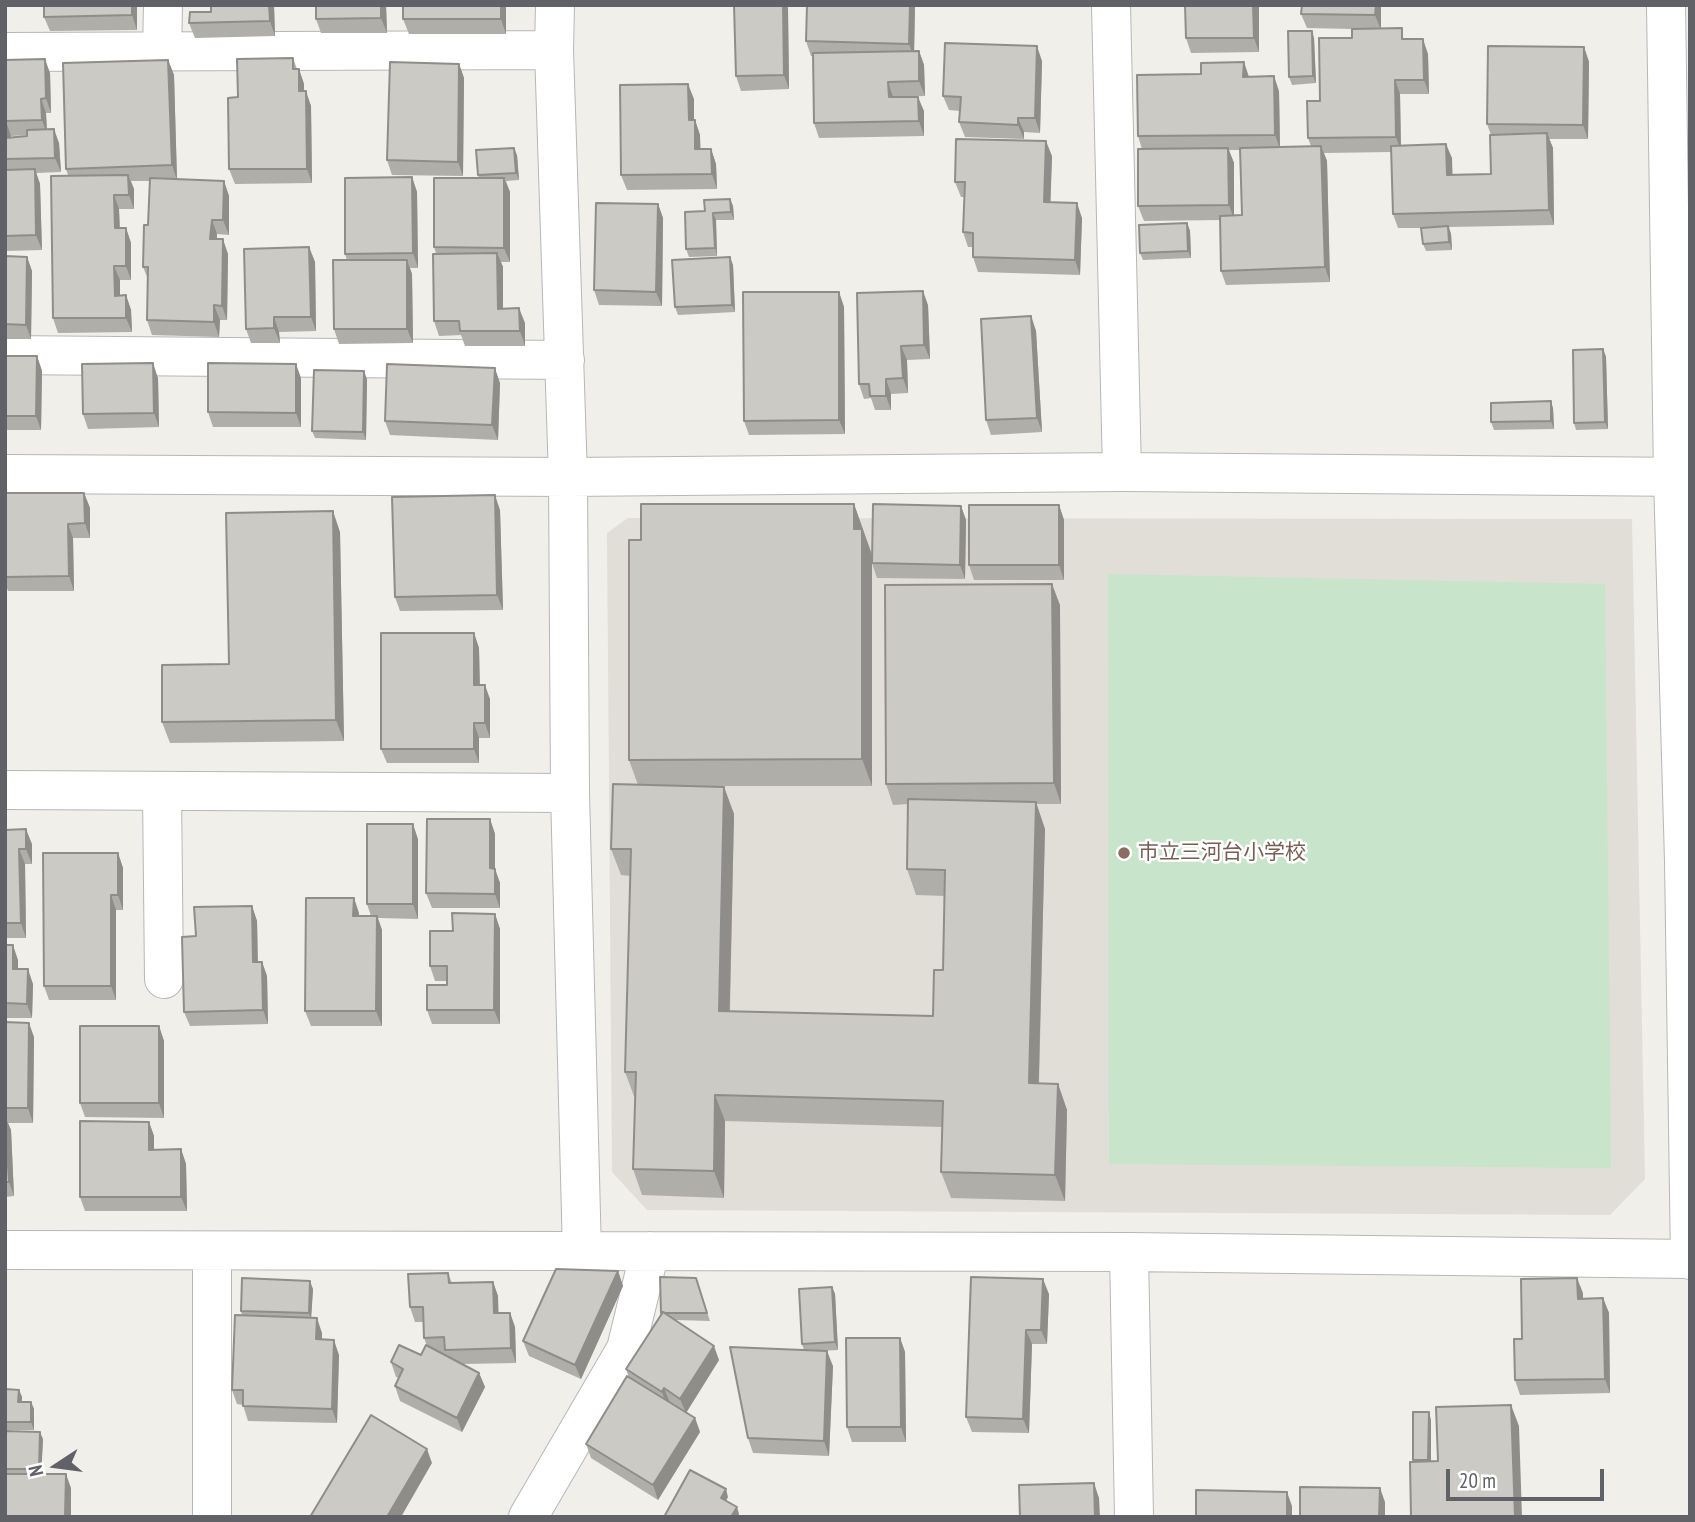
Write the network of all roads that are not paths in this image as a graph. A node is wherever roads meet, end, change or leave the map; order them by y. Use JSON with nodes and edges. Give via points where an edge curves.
{"nodes":[{"id":1,"x":163,"y":5,"type":"edge"},
{"id":2,"x":555,"y":5,"type":"edge"},
{"id":3,"x":1111,"y":5,"type":"edge"},
{"id":4,"x":1667,"y":5,"type":"edge"},
{"id":5,"x":554,"y":50,"type":"junction"},
{"id":6,"x":5,"y":52,"type":"edge"},
{"id":7,"x":162,"y":52,"type":"junction"},
{"id":8,"x":5,"y":355,"type":"edge"},
{"id":9,"x":565,"y":360,"type":"junction"},
{"id":10,"x":1122,"y":472,"type":"junction"},
{"id":11,"x":5,"y":474,"type":"edge"},
{"id":12,"x":568,"y":477,"type":"junction"},
{"id":13,"x":1681,"y":477,"type":"edge"},
{"id":14,"x":5,"y":790,"type":"edge"},
{"id":15,"x":162,"y":791,"type":"junction"},
{"id":16,"x":570,"y":793,"type":"junction"},
{"id":17,"x":1687,"y":861,"type":"edge"},
{"id":18,"x":164,"y":979,"type":"dead end"},
{"id":19,"x":5,"y":1250,"type":"edge"},
{"id":20,"x":212,"y":1251,"type":"junction"},
{"id":21,"x":650,"y":1251,"type":"junction"},
{"id":22,"x":1129,"y":1252,"type":"junction"},
{"id":23,"x":582,"y":1253,"type":"junction"},
{"id":24,"x":1690,"y":1259,"type":"edge"},
{"id":25,"x":212,"y":1516,"type":"edge"},
{"id":26,"x":528,"y":1517,"type":"edge"},
{"id":27,"x":1134,"y":1517,"type":"edge"}],
"edges":[{"from":1,"to":7,"type":"street"},
{"from":2,"to":5,"type":"street"},
{"from":3,"to":10,"type":"street"},
{"from":4,"to":13,"type":"street"},
{"from":5,"to":7,"type":"street"},
{"from":5,"to":9,"type":"street"},
{"from":6,"to":7,"type":"street"},
{"from":8,"to":9,"type":"street"},
{"from":9,"to":12,"type":"street"},
{"from":10,"to":12,"type":"street"},
{"from":10,"to":13,"type":"street"},
{"from":11,"to":12,"type":"street"},
{"from":12,"to":16,"type":"street"},
{"from":13,"to":17,"type":"street"},
{"from":14,"to":15,"type":"street"},
{"from":15,"to":16,"type":"street"},
{"from":15,"to":18,"type":"street"},
{"from":16,"to":23,"type":"street"},
{"from":17,"to":24,"type":"street"},
{"from":19,"to":20,"type":"street"},
{"from":20,"to":23,"type":"street"},
{"from":20,"to":25,"type":"street"},
{"from":21,"to":22,"type":"street"},
{"from":21,"to":23,"type":"street"},
{"from":21,"to":26,"type":"street","via":[[626,1349]]},
{"from":22,"to":24,"type":"street"},
{"from":22,"to":27,"type":"street"}]}
